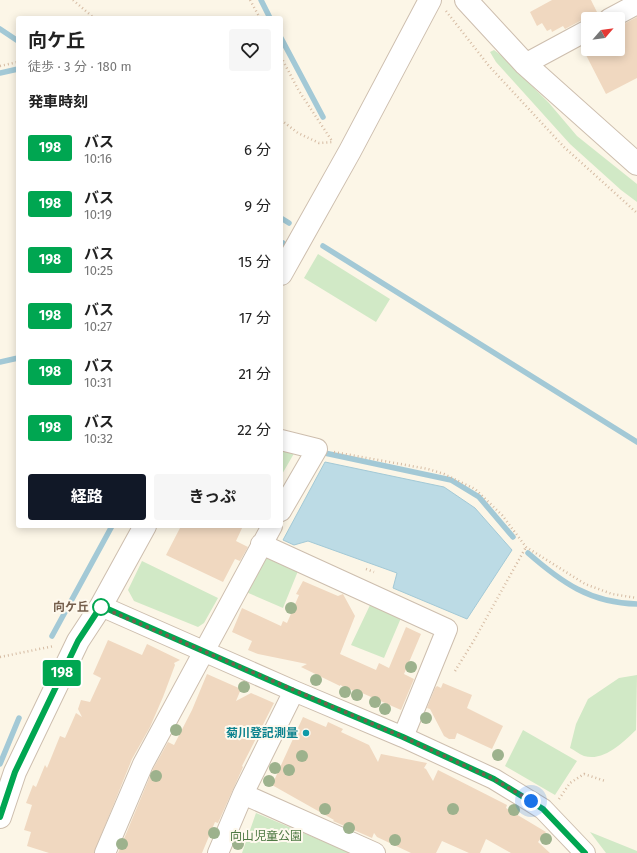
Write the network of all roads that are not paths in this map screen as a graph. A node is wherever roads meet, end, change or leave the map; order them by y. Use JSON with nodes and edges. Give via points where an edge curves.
{"nodes":[{"id":1,"x":466,"y":0,"type":"edge"},
{"id":2,"x":436,"y":3,"type":"edge"},
{"id":3,"x":637,"y":4,"type":"edge"},
{"id":4,"x":622,"y":12,"type":"edge"},
{"id":5,"x":581,"y":34,"type":"edge"},
{"id":6,"x":525,"y":64,"type":"junction"},
{"id":7,"x":636,"y":161,"type":"edge"},
{"id":8,"x":283,"y":270,"type":"edge"},
{"id":9,"x":283,"y":440,"type":"edge"},
{"id":10,"x":283,"y":508,"type":"edge"},
{"id":11,"x":144,"y":528,"type":"edge"},
{"id":12,"x":271,"y":528,"type":"edge"},
{"id":13,"x":262,"y":544,"type":"junction"},
{"id":14,"x":101,"y":606,"type":"junction"},
{"id":15,"x":204,"y":650,"type":"junction"},
{"id":16,"x":294,"y":691,"type":"junction"},
{"id":17,"x":403,"y":737,"type":"junction"},
{"id":18,"x":243,"y":794,"type":"junction"},
{"id":19,"x":0,"y":817,"type":"edge"},
{"id":20,"x":105,"y":853,"type":"edge"},
{"id":21,"x":218,"y":853,"type":"edge"},
{"id":22,"x":375,"y":853,"type":"edge"},
{"id":23,"x":585,"y":853,"type":"edge"}],
"edges":[{"from":1,"to":6,"type":"street"},
{"from":2,"to":8,"type":"street","via":[[342,147]]},
{"from":3,"to":4,"type":"street"},
{"from":5,"to":6,"type":"street"},
{"from":6,"to":7,"type":"street"},
{"from":9,"to":10,"type":"street","via":[[317,449]]},
{"from":11,"to":14,"type":"street"},
{"from":12,"to":13,"type":"street"},
{"from":13,"to":15,"type":"street"},
{"from":13,"to":17,"type":"street","via":[[447,629]]},
{"from":14,"to":15,"type":"street"},
{"from":14,"to":19,"type":"street","via":[[78,641],[15,772]]},
{"from":15,"to":16,"type":"street"},
{"from":15,"to":20,"type":"street","via":[[143,764]]},
{"from":16,"to":17,"type":"street"},
{"from":16,"to":18,"type":"street"},
{"from":17,"to":23,"type":"street","via":[[494,779],[543,809]]},
{"from":18,"to":21,"type":"street"},
{"from":18,"to":22,"type":"street"}]}
